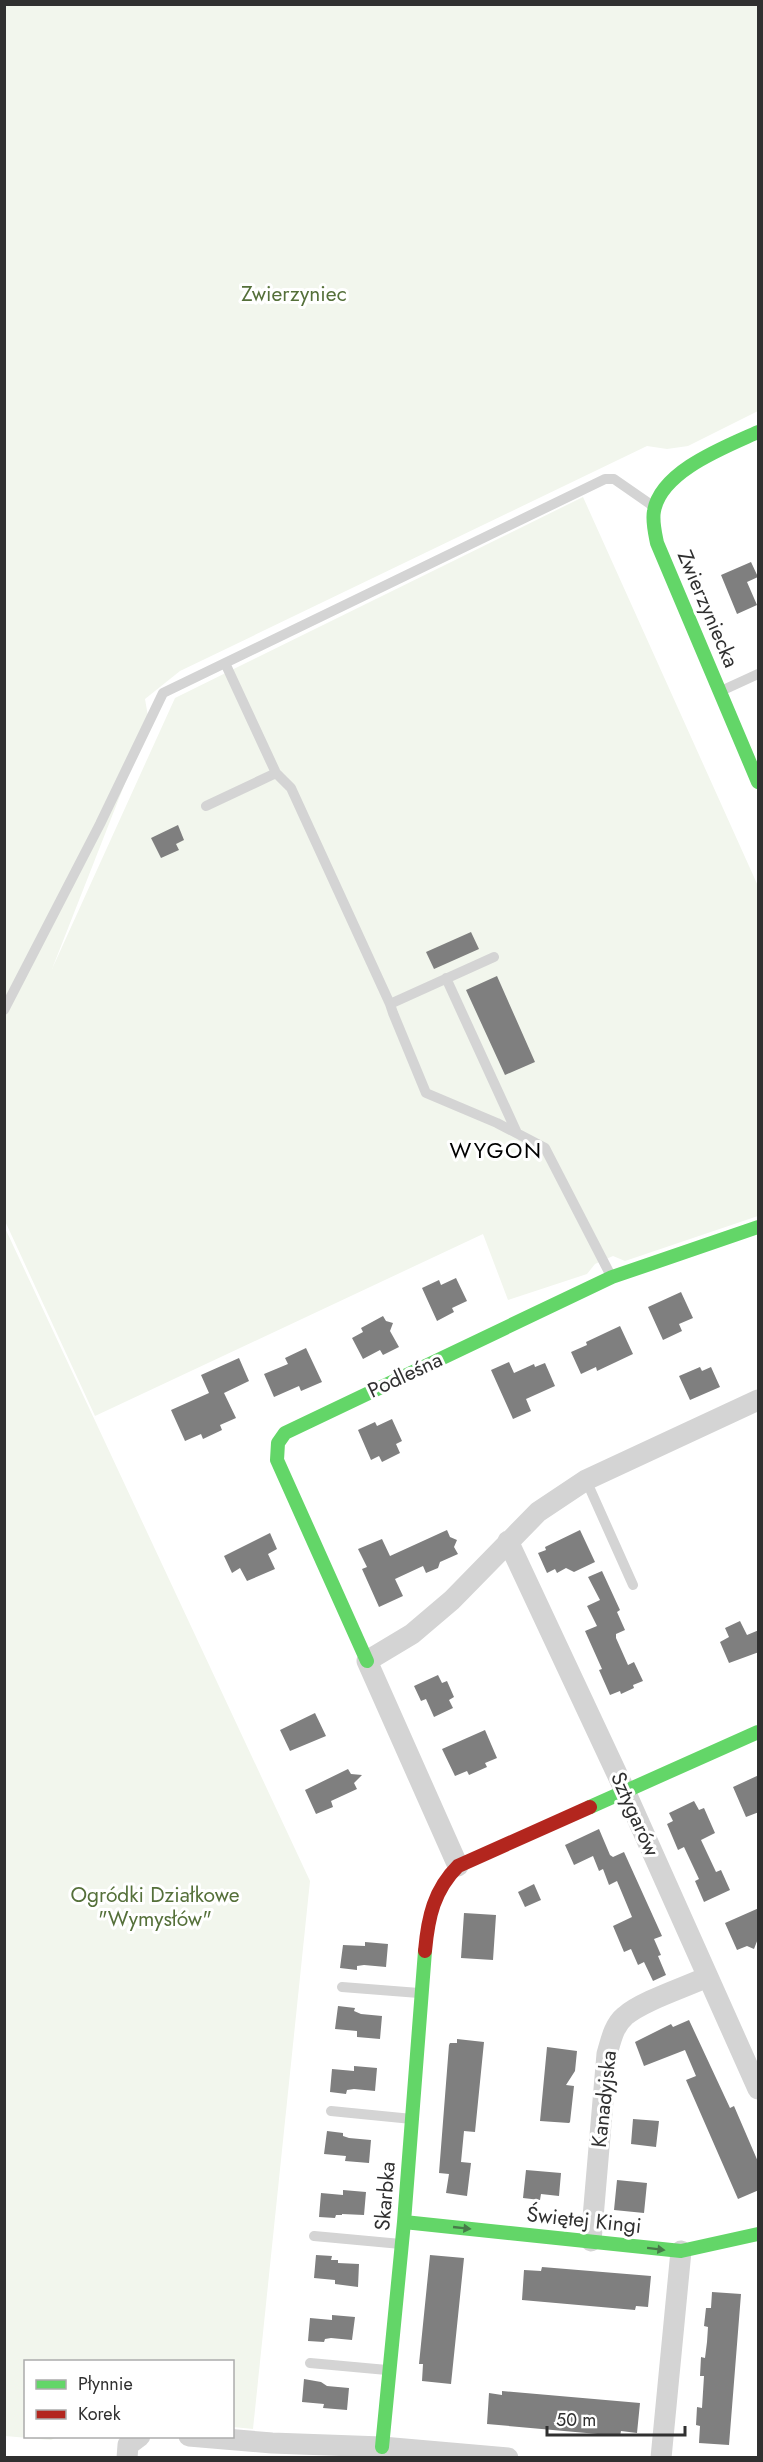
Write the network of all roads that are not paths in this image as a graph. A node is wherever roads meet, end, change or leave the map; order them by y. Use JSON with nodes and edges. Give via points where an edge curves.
{"nodes":[{"id":1,"x":759,"y":432,"type":"edge"},
{"id":2,"x":654,"y":506,"type":"junction"},
{"id":3,"x":225,"y":663,"type":"junction"},
{"id":4,"x":759,"y":674,"type":"edge"},
{"id":5,"x":720,"y":691,"type":"junction"},
{"id":6,"x":276,"y":773,"type":"junction"},
{"id":7,"x":759,"y":782,"type":"edge"},
{"id":8,"x":206,"y":806,"type":"dead end"},
{"id":9,"x":494,"y":957,"type":"dead end"},
{"id":10,"x":446,"y":978,"type":"junction"},
{"id":11,"x":390,"y":1004,"type":"junction"},
{"id":12,"x":4,"y":1010,"type":"edge"},
{"id":13,"x":517,"y":1133,"type":"junction"},
{"id":14,"x":759,"y":1227,"type":"edge"},
{"id":15,"x":612,"y":1277,"type":"junction"},
{"id":16,"x":759,"y":1400,"type":"edge"},
{"id":17,"x":586,"y":1480,"type":"junction"},
{"id":18,"x":508,"y":1541,"type":"junction"},
{"id":19,"x":633,"y":1585,"type":"dead end"},
{"id":20,"x":367,"y":1661,"type":"junction"},
{"id":21,"x":759,"y":1732,"type":"edge"},
{"id":22,"x":625,"y":1791,"type":"junction"},
{"id":23,"x":458,"y":1866,"type":"junction"},
{"id":24,"x":708,"y":1977,"type":"junction"},
{"id":25,"x":342,"y":1987,"type":"dead end"},
{"id":26,"x":421,"y":1993,"type":"junction"},
{"id":27,"x":759,"y":2089,"type":"edge"},
{"id":28,"x":331,"y":2111,"type":"dead end"},
{"id":29,"x":412,"y":2120,"type":"junction"},
{"id":30,"x":404,"y":2222,"type":"junction"},
{"id":31,"x":759,"y":2234,"type":"edge"},
{"id":32,"x":314,"y":2236,"type":"dead end"},
{"id":33,"x":591,"y":2241,"type":"junction"},
{"id":34,"x":402,"y":2244,"type":"junction"},
{"id":35,"x":681,"y":2251,"type":"junction"},
{"id":36,"x":310,"y":2363,"type":"dead end"},
{"id":37,"x":389,"y":2370,"type":"junction"},
{"id":38,"x":201,"y":2438,"type":"edge"},
{"id":39,"x":382,"y":2446,"type":"junction"},
{"id":40,"x":272,"y":2450,"type":"edge"},
{"id":41,"x":508,"y":2457,"type":"edge"},
{"id":42,"x":661,"y":2457,"type":"edge"}],
"edges":[{"from":1,"to":2,"type":"street","via":[[698,461],[667,485]]},
{"from":2,"to":3,"type":"lane","via":[[614,479],[605,478]]},
{"from":2,"to":5,"type":"street","name":"Zwierzyniecka","via":[[657,543]]},
{"from":3,"to":6,"type":"lane"},
{"from":3,"to":12,"type":"lane","via":[[163,693]]},
{"from":4,"to":5,"type":"lane"},
{"from":5,"to":7,"type":"street","name":"Zwierzyniecka"},
{"from":6,"to":8,"type":"lane"},
{"from":6,"to":11,"type":"lane","via":[[296,795]]},
{"from":9,"to":10,"type":"lane"},
{"from":10,"to":11,"type":"lane"},
{"from":10,"to":13,"type":"lane"},
{"from":11,"to":13,"type":"lane","via":[[426,1093]]},
{"from":13,"to":15,"type":"lane","via":[[545,1148]]},
{"from":14,"to":15,"type":"street","name":"Podleśna"},
{"from":15,"to":20,"type":"street","name":"Podleśna","via":[[280,1437],[277,1460]]},
{"from":16,"to":17,"type":"street"},
{"from":17,"to":18,"type":"street","via":[[538,1512]]},
{"from":17,"to":19,"type":"lane"},
{"from":18,"to":20,"type":"street","via":[[453,1600],[412,1634]]},
{"from":18,"to":22,"type":"street","name":"Sztygarów"},
{"from":20,"to":23,"type":"street"},
{"from":21,"to":22,"type":"street"},
{"from":22,"to":23,"type":"street"},
{"from":22,"to":24,"type":"street","name":"Sztygarów"},
{"from":23,"to":26,"type":"street","name":"Skarbka","via":[[444,1880],[432,1903]]},
{"from":24,"to":27,"type":"street","name":"Sztygarów"},
{"from":24,"to":33,"type":"street","name":"Kanadyjska","via":[[637,2008],[616,2027],[607,2054]]},
{"from":25,"to":26,"type":"lane"},
{"from":26,"to":29,"type":"street","name":"Skarbka"},
{"from":28,"to":29,"type":"lane"},
{"from":29,"to":30,"type":"street","name":"Skarbka"},
{"from":30,"to":33,"type":"street","name":"Świętej Kingi","one_way":true},
{"from":30,"to":34,"type":"street","name":"Skarbka"},
{"from":31,"to":35,"type":"street","name":"Świętej Kingi"},
{"from":32,"to":34,"type":"lane"},
{"from":33,"to":35,"type":"street","name":"Świętej Kingi","one_way":true},
{"from":34,"to":37,"type":"street","name":"Skarbka"},
{"from":35,"to":42,"type":"street"},
{"from":36,"to":37,"type":"lane"},
{"from":37,"to":39,"type":"street","name":"Skarbka"},
{"from":38,"to":40,"type":"street"},
{"from":39,"to":40,"type":"street"},
{"from":39,"to":41,"type":"street"}]}
